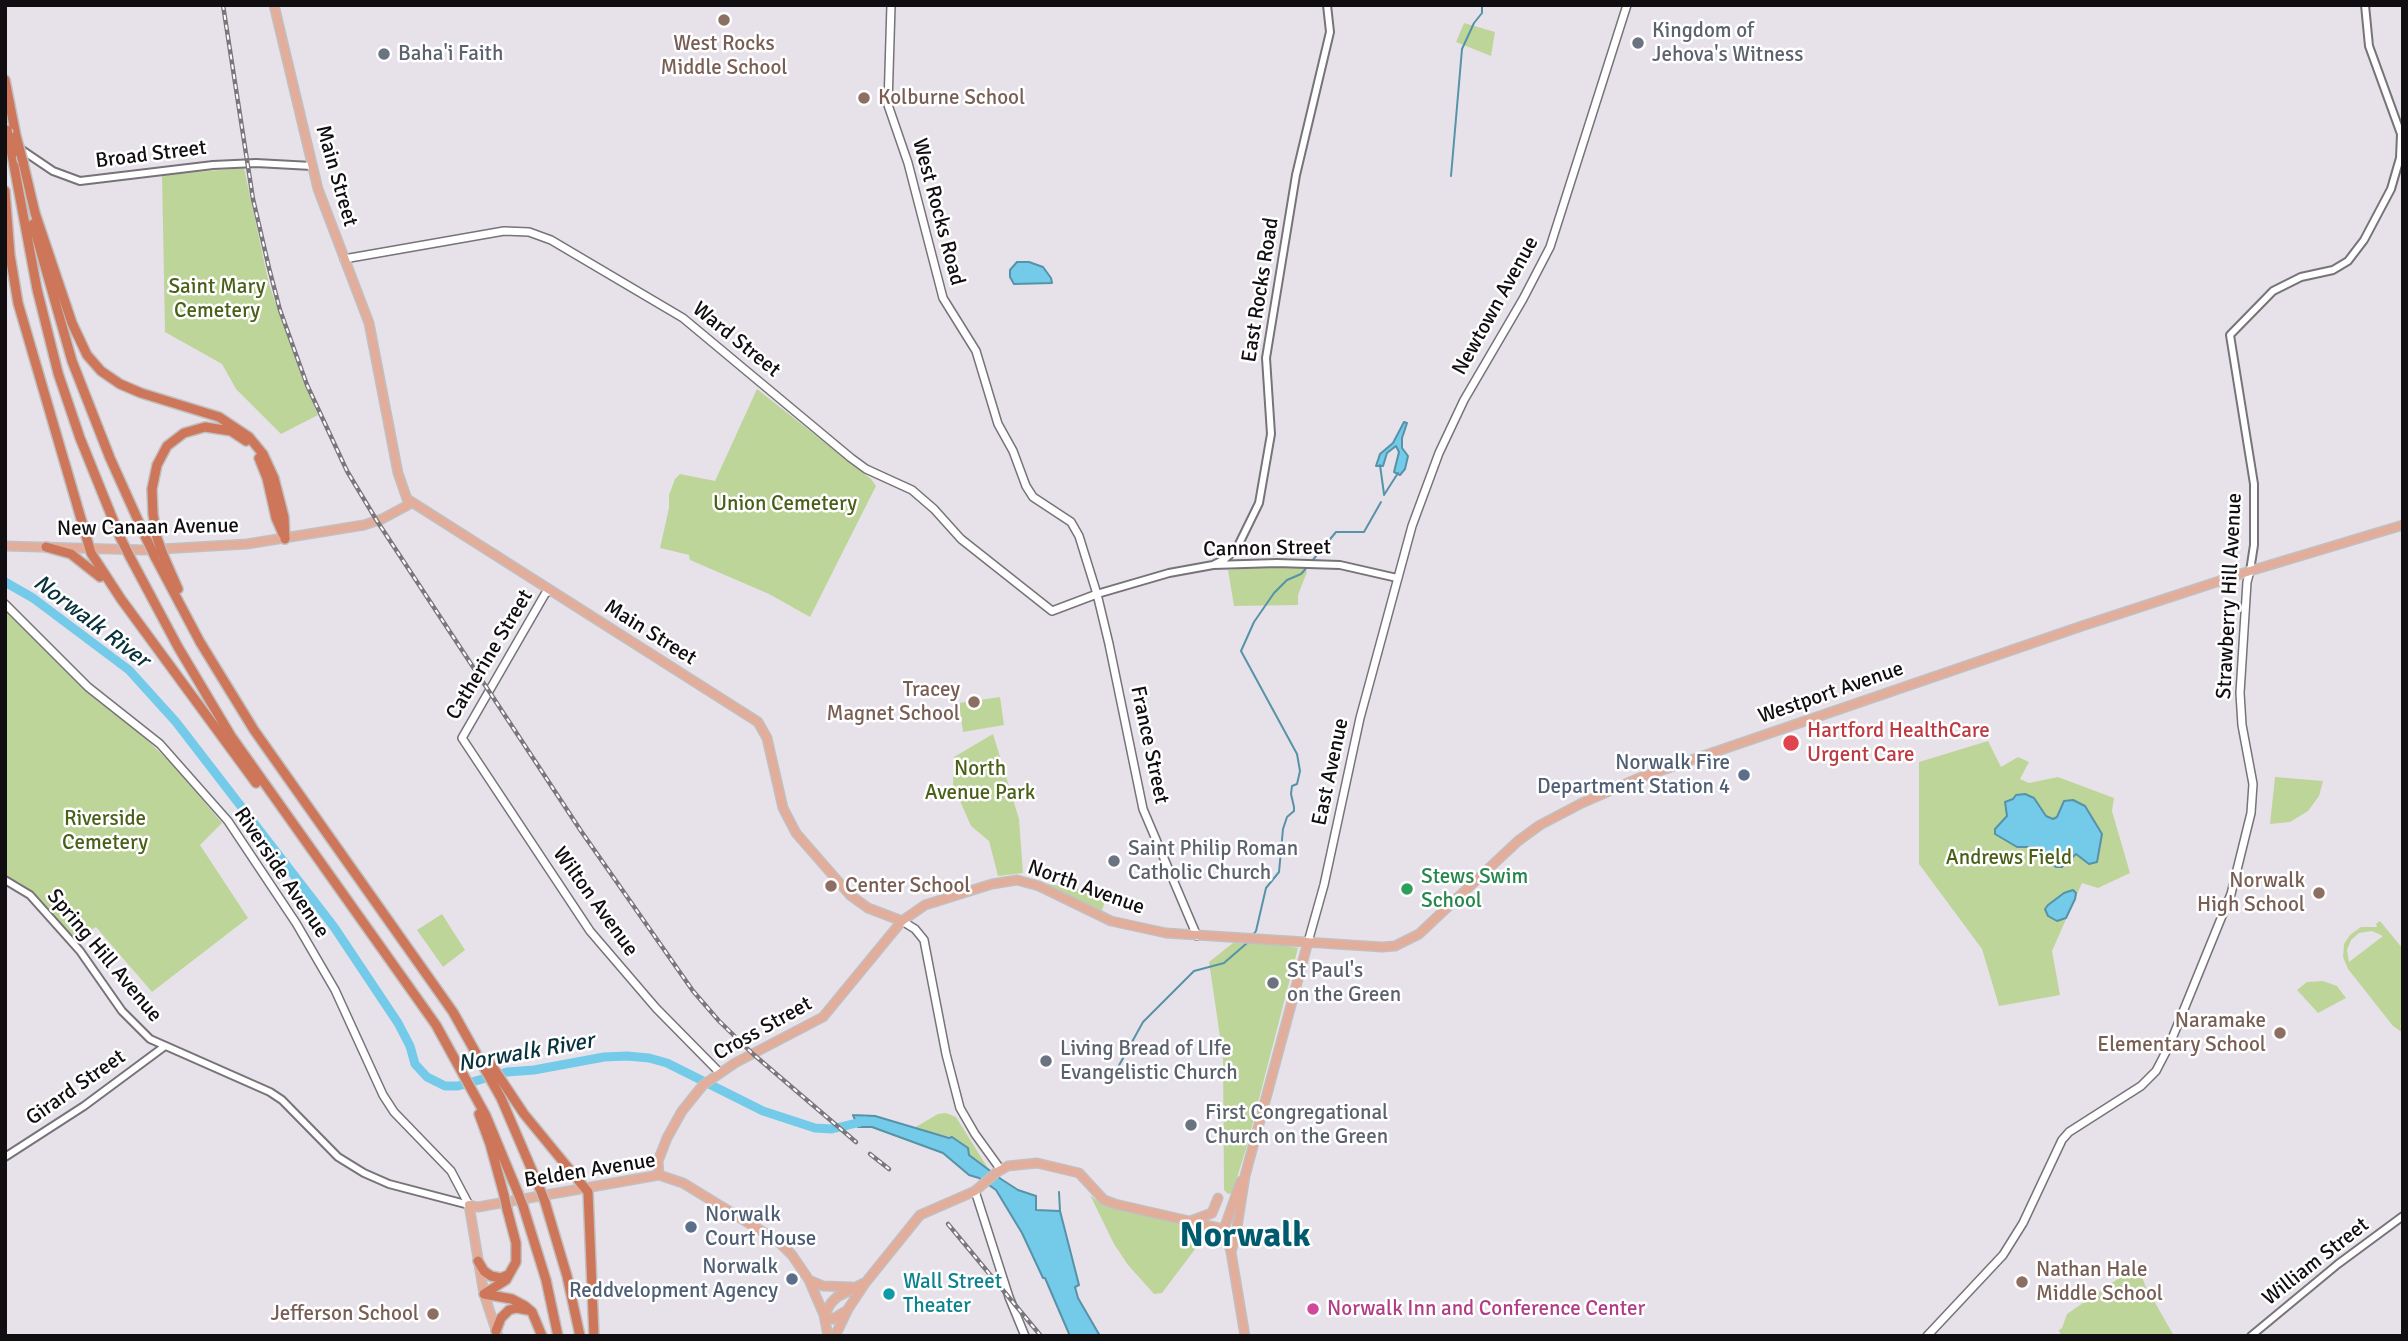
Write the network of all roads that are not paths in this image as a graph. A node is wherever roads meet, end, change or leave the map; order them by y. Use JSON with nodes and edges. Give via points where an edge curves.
{"nodes":[{"id":1,"x":274,"y":5,"type":"edge"},
{"id":2,"x":891,"y":5,"type":"edge"},
{"id":3,"x":1327,"y":5,"type":"edge"},
{"id":4,"x":1627,"y":5,"type":"edge"},
{"id":5,"x":2365,"y":5,"type":"edge"},
{"id":6,"x":5,"y":80,"type":"edge"},
{"id":7,"x":6,"y":130,"type":"edge"},
{"id":8,"x":22,"y":162,"type":"junction"},
{"id":9,"x":312,"y":166,"type":"junction"},
{"id":10,"x":5,"y":191,"type":"edge"},
{"id":11,"x":344,"y":259,"type":"junction"},
{"id":12,"x":410,"y":503,"type":"junction"},
{"id":13,"x":2403,"y":524,"type":"edge"},
{"id":14,"x":285,"y":539,"type":"junction"},
{"id":15,"x":5,"y":546,"type":"edge"},
{"id":16,"x":46,"y":547,"type":"junction"},
{"id":17,"x":89,"y":548,"type":"junction"},
{"id":18,"x":159,"y":557,"type":"junction"},
{"id":19,"x":1213,"y":565,"type":"junction"},
{"id":20,"x":2250,"y":571,"type":"junction"},
{"id":21,"x":1397,"y":578,"type":"junction"},
{"id":22,"x":550,"y":591,"type":"junction"},
{"id":23,"x":1097,"y":594,"type":"junction"},
{"id":24,"x":121,"y":599,"type":"junction"},
{"id":25,"x":5,"y":604,"type":"edge"},
{"id":26,"x":462,"y":738,"type":"joint"},
{"id":27,"x":294,"y":827,"type":"junction"},
{"id":28,"x":5,"y":880,"type":"edge"},
{"id":29,"x":902,"y":921,"type":"junction"},
{"id":30,"x":1197,"y":936,"type":"junction"},
{"id":31,"x":1308,"y":942,"type":"junction"},
{"id":32,"x":165,"y":1046,"type":"junction"},
{"id":33,"x":716,"y":1075,"type":"junction"},
{"id":34,"x":507,"y":1097,"type":"junction"},
{"id":35,"x":476,"y":1101,"type":"junction"},
{"id":36,"x":5,"y":1157,"type":"edge"},
{"id":37,"x":999,"y":1171,"type":"junction"},
{"id":38,"x":659,"y":1175,"type":"junction"},
{"id":39,"x":1245,"y":1176,"type":"junction"},
{"id":40,"x":585,"y":1187,"type":"junction"},
{"id":41,"x":979,"y":1188,"type":"junction"},
{"id":42,"x":1218,"y":1198,"type":"dead end"},
{"id":43,"x":1241,"y":1202,"type":"junction"},
{"id":44,"x":469,"y":1205,"type":"junction"},
{"id":45,"x":2403,"y":1216,"type":"edge"},
{"id":46,"x":1190,"y":1221,"type":"junction"},
{"id":47,"x":1224,"y":1229,"type":"junction"},
{"id":48,"x":1231,"y":1252,"type":"junction"},
{"id":49,"x":478,"y":1261,"type":"junction"},
{"id":50,"x":512,"y":1272,"type":"junction"},
{"id":51,"x":810,"y":1280,"type":"junction"},
{"id":52,"x":866,"y":1282,"type":"junction"},
{"id":53,"x":855,"y":1287,"type":"junction"},
{"id":54,"x":484,"y":1294,"type":"junction"},
{"id":55,"x":848,"y":1309,"type":"junction"},
{"id":56,"x":532,"y":1312,"type":"junction"},
{"id":57,"x":824,"y":1315,"type":"junction"},
{"id":58,"x":497,"y":1333,"type":"edge"},
{"id":59,"x":542,"y":1336,"type":"edge"},
{"id":60,"x":558,"y":1336,"type":"edge"},
{"id":61,"x":580,"y":1336,"type":"edge"},
{"id":62,"x":594,"y":1336,"type":"edge"},
{"id":63,"x":828,"y":1336,"type":"edge"},
{"id":64,"x":835,"y":1336,"type":"edge"},
{"id":65,"x":1024,"y":1336,"type":"edge"},
{"id":66,"x":1245,"y":1336,"type":"edge"},
{"id":67,"x":1927,"y":1336,"type":"edge"},
{"id":68,"x":2251,"y":1336,"type":"edge"}],
"edges":[{"from":1,"to":9,"type":"main road","name":"Main Street"},
{"from":2,"to":23,"type":"main road","name":"West Rocks Road","via":[[888,105],[943,298],[976,351],[998,424],[1026,486],[1033,497],[1071,522]]},
{"from":3,"to":19,"type":"street","name":"East Rocks Road","via":[[1330,32],[1296,175],[1266,358],[1271,434],[1259,503],[1237,548]]},
{"from":4,"to":21,"type":"main road","name":"Newtown Avenue","via":[[1550,247],[1445,439]]},
{"from":5,"to":20,"type":"street","name":"Strawberry Hill Avenue","via":[[2369,46],[2401,137],[2391,189],[2346,263],[2280,287],[2230,335],[2254,491]]},
{"from":6,"to":8,"type":"highway","bridge":true},
{"from":7,"to":9,"type":"street","name":"Broad Street","via":[[53,172],[80,181],[213,165]]},
{"from":7,"to":27,"type":"highway","bridge":true,"via":[[58,373],[120,537],[203,692]]},
{"from":8,"to":14,"type":"highway","via":[[67,310],[87,355],[120,384],[213,414],[249,437],[274,478]]},
{"from":8,"to":18,"type":"highway","bridge":true,"via":[[43,260],[72,361],[110,458]]},
{"from":9,"to":11,"type":"main road","name":"Main Street"},
{"from":10,"to":17,"type":"highway","via":[[18,303]]},
{"from":11,"to":12,"type":"main road","name":"Main Street","via":[[369,323],[398,473]]},
{"from":11,"to":23,"type":"main road","name":"Ward Street","via":[[504,231],[544,237],[683,318],[866,469],[912,490],[961,539],[1052,611]]},
{"from":12,"to":14,"type":"main road","name":"New Canaan Avenue","via":[[369,524]]},
{"from":12,"to":22,"type":"main road","name":"Main Street"},
{"from":13,"to":20,"type":"main road","name":"Westport Avenue"},
{"from":14,"to":17,"type":"main road","name":"New Canaan Avenue","via":[[198,548]]},
{"from":14,"to":18,"type":"highway","bridge":true,"via":[[256,454],[236,434],[211,427],[177,436],[159,459],[152,495]]},
{"from":15,"to":16,"type":"main road","name":"New Canaan Avenue"},
{"from":16,"to":17,"type":"main road","name":"New Canaan Avenue"},
{"from":16,"to":24,"type":"highway","via":[[78,557]]},
{"from":17,"to":24,"type":"highway"},
{"from":18,"to":34,"type":"highway","via":[[200,642],[268,751],[433,982]]},
{"from":19,"to":21,"type":"street","name":"Cannon Street","via":[[1352,567]]},
{"from":19,"to":23,"type":"street","name":"Cannon Street"},
{"from":20,"to":31,"type":"main road","name":"Westport Avenue","via":[[1754,737],[1582,803],[1518,841],[1419,934],[1395,946]]},
{"from":20,"to":67,"type":"main road","name":"Strawberry Hill Avenue","via":[[2240,693],[2253,784],[2251,813],[2231,894],[2169,1046],[2156,1071],[2141,1086],[2062,1140],[2003,1255]]},
{"from":21,"to":31,"type":"main road","name":"East Avenue"},
{"from":22,"to":26,"type":"main road","name":"Catherine Street"},
{"from":22,"to":29,"type":"main road","name":"Main Street","via":[[758,722],[767,738],[783,808],[796,833],[850,895],[868,908]]},
{"from":23,"to":30,"type":"main road","name":"France Street","via":[[1143,809]]},
{"from":24,"to":27,"type":"highway","via":[[268,800]]},
{"from":25,"to":44,"type":"main road","name":"Riverside Avenue","via":[[88,687],[160,744],[228,821],[335,990],[383,1095],[451,1171]]},
{"from":26,"to":33,"type":"main road","name":"Wilton Avenue","via":[[590,932]]},
{"from":27,"to":35,"type":"highway","via":[[412,989],[455,1057]]},
{"from":28,"to":32,"type":"street","name":"Spring Hill Avenue","via":[[30,895],[80,951],[122,1011],[143,1033]]},
{"from":29,"to":30,"type":"main road","name":"North Avenue","via":[[925,905],[1017,880],[1121,924]]},
{"from":29,"to":33,"type":"main road","name":"Cross Street","via":[[823,1017]]},
{"from":29,"to":37,"type":"main road","name":"Main Street","via":[[924,940],[960,1108]]},
{"from":30,"to":31,"type":"main road","name":"North Avenue"},
{"from":31,"to":39,"type":"main road","name":"East Avenue"},
{"from":32,"to":36,"type":"street","name":"Girard Street","via":[[85,1106]]},
{"from":32,"to":44,"type":"street","name":"Spring Hill Avenue","via":[[270,1092],[338,1157],[364,1173]]},
{"from":33,"to":38,"type":"main road","name":"Cross Street","via":[[693,1097],[667,1138],[658,1161]]},
{"from":34,"to":40,"type":"highway"},
{"from":34,"to":61,"type":"highway","bridge":true,"via":[[545,1202]]},
{"from":35,"to":50,"type":"highway","bridge":true,"via":[[517,1251]]},
{"from":35,"to":60,"type":"highway","bridge":true,"via":[[523,1206]]},
{"from":37,"to":41,"type":"main road"},
{"from":37,"to":46,"type":"main road","via":[[1037,1163],[1079,1173],[1104,1200]]},
{"from":38,"to":40,"type":"main road","name":"Belden Avenue"},
{"from":38,"to":51,"type":"main road","name":"Belden Avenue","via":[[683,1182],[769,1235],[792,1255]]},
{"from":39,"to":43,"type":"main road","name":"East Avenue"},
{"from":39,"to":47,"type":"main road","name":"East Avenue"},
{"from":40,"to":44,"type":"main road","name":"Belden Avenue"},
{"from":40,"to":62,"type":"highway"},
{"from":41,"to":52,"type":"main road","via":[[922,1214]]},
{"from":41,"to":65,"type":"main road"},
{"from":42,"to":46,"type":"main road","via":[[1208,1216]]},
{"from":43,"to":47,"type":"main road","name":"East Avenue"},
{"from":43,"to":48,"type":"main road","name":"East Avenue"},
{"from":44,"to":49,"type":"main road"},
{"from":45,"to":68,"type":"street","name":"William Street"},
{"from":46,"to":47,"type":"main road"},
{"from":47,"to":48,"type":"main road","name":"East Avenue"},
{"from":48,"to":66,"type":"main road","name":"East Avenue"},
{"from":49,"to":50,"type":"highway","via":[[495,1277]]},
{"from":49,"to":54,"type":"main road"},
{"from":50,"to":54,"type":"highway"},
{"from":51,"to":53,"type":"main road","via":[[823,1286]]},
{"from":51,"to":57,"type":"main road","name":"Belden Avenue"},
{"from":52,"to":53,"type":"main road"},
{"from":52,"to":55,"type":"main road"},
{"from":53,"to":57,"type":"main road","via":[[831,1303]]},
{"from":54,"to":56,"type":"highway","via":[[516,1301]]},
{"from":54,"to":58,"type":"main road"},
{"from":55,"to":57,"type":"main road","via":[[833,1319]]},
{"from":55,"to":64,"type":"main road"},
{"from":56,"to":58,"type":"highway","via":[[509,1310]]},
{"from":56,"to":59,"type":"highway"},
{"from":57,"to":63,"type":"main road","name":"Belden Avenue"}]}
